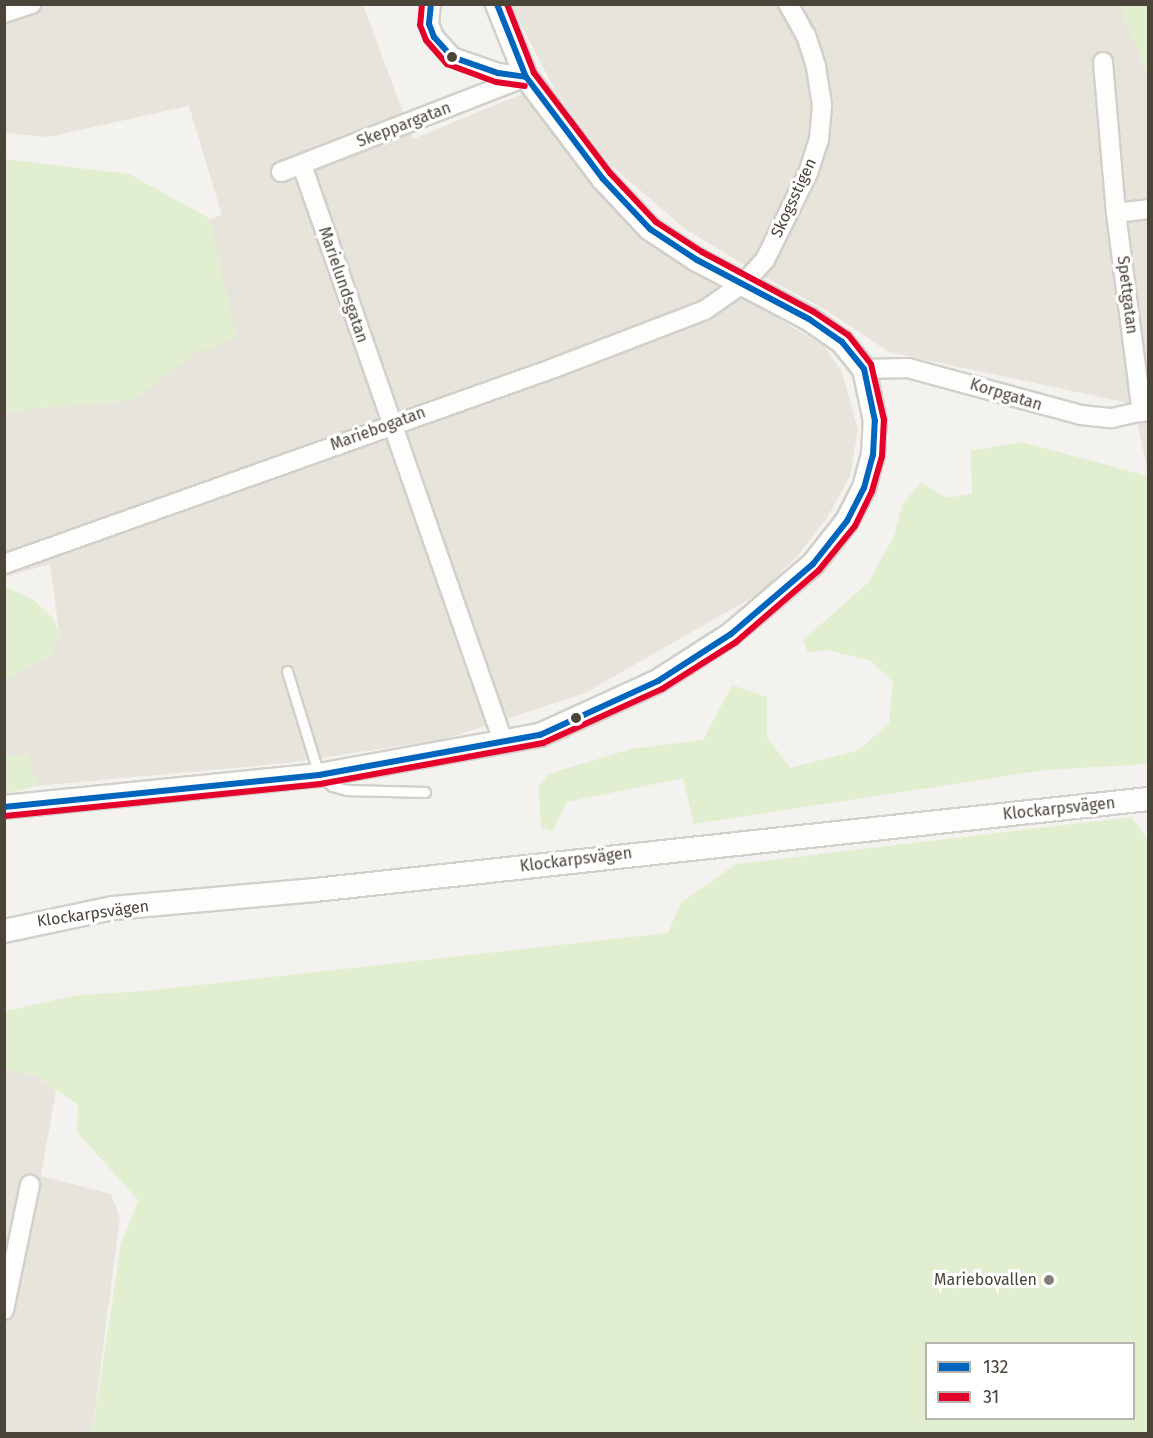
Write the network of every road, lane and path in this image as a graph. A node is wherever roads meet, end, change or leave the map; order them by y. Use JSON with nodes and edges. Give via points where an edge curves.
{"nodes":[{"id":1,"x":32,"y":4,"type":"edge"},
{"id":2,"x":431,"y":4,"type":"edge"},
{"id":3,"x":497,"y":4,"type":"edge"},
{"id":4,"x":788,"y":4,"type":"edge"},
{"id":5,"x":4,"y":13,"type":"edge"},
{"id":6,"x":1103,"y":62,"type":"dead end"},
{"id":7,"x":526,"y":77,"type":"junction"},
{"id":8,"x":302,"y":165,"type":"junction"},
{"id":9,"x":281,"y":172,"type":"dead end"},
{"id":10,"x":1149,"y":209,"type":"edge"},
{"id":11,"x":1116,"y":213,"type":"junction"},
{"id":12,"x":745,"y":282,"type":"junction"},
{"id":13,"x":864,"y":369,"type":"junction"},
{"id":14,"x":1145,"y":411,"type":"edge"},
{"id":15,"x":392,"y":424,"type":"junction"},
{"id":16,"x":4,"y":564,"type":"edge"},
{"id":17,"x":287,"y":671,"type":"dead end"},
{"id":18,"x":504,"y":744,"type":"junction"},
{"id":19,"x":319,"y":775,"type":"junction"},
{"id":20,"x":425,"y":792,"type":"dead end"},
{"id":21,"x":1148,"y":800,"type":"edge"},
{"id":22,"x":4,"y":807,"type":"edge"},
{"id":23,"x":4,"y":930,"type":"edge"},
{"id":24,"x":30,"y":1185,"type":"dead end"},
{"id":25,"x":4,"y":1310,"type":"edge"}],
"edges":[{"from":1,"to":5,"type":"street"},
{"from":2,"to":7,"type":"street","via":[[429,24],[434,38],[452,57],[498,73]]},
{"from":3,"to":7,"type":"street"},
{"from":4,"to":12,"type":"street","name":"Skogsstigen","via":[[807,36],[816,66],[822,105],[819,140],[808,173],[765,260]]},
{"from":6,"to":11,"type":"street","name":"Spettgatan"},
{"from":7,"to":8,"type":"street","name":"Skeppargatan"},
{"from":7,"to":12,"type":"street","via":[[603,179],[650,229],[698,260]]},
{"from":8,"to":9,"type":"street","name":"Skeppargatan"},
{"from":8,"to":15,"type":"street","name":"Marielundsgatan"},
{"from":10,"to":11,"type":"street"},
{"from":11,"to":14,"type":"street","name":"Spettgatan"},
{"from":12,"to":13,"type":"street","via":[[842,342]]},
{"from":12,"to":15,"type":"street","name":"Mariebogatan","via":[[705,310]]},
{"from":13,"to":14,"type":"street","name":"Korpgatan","via":[[908,368],[1081,415],[1112,418]]},
{"from":13,"to":18,"type":"street","via":[[872,395],[873,455],[864,488],[847,521],[813,564],[731,634],[658,681],[540,735]]},
{"from":15,"to":16,"type":"street","name":"Mariebogatan"},
{"from":15,"to":18,"type":"street","name":"Marielundsgatan"},
{"from":17,"to":19,"type":"lane"},
{"from":18,"to":19,"type":"street"},
{"from":19,"to":20,"type":"lane","via":[[332,786],[347,790]]},
{"from":19,"to":22,"type":"street"},
{"from":21,"to":23,"type":"street","name":"Klockarpsvägen","via":[[113,908]]},
{"from":24,"to":25,"type":"street"}]}
